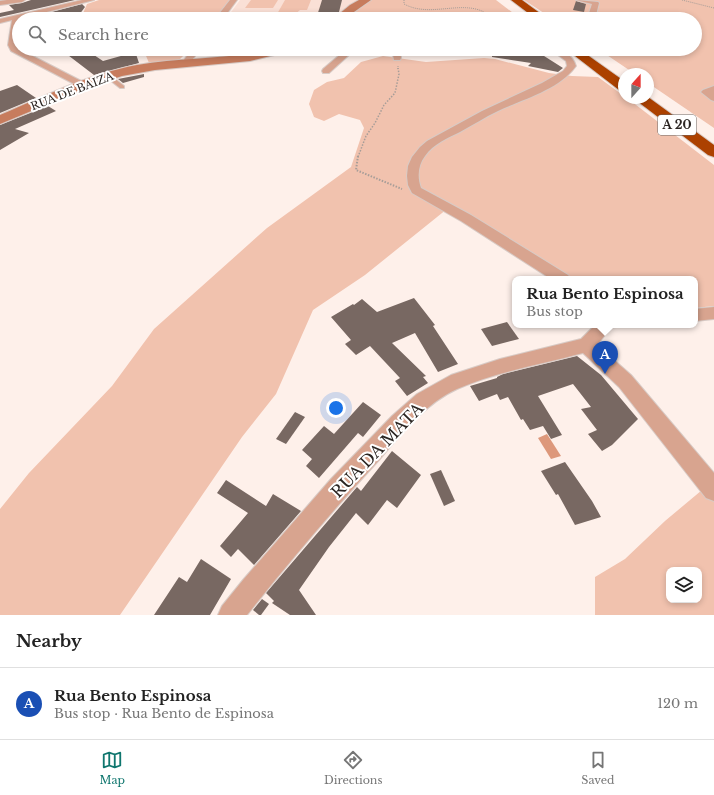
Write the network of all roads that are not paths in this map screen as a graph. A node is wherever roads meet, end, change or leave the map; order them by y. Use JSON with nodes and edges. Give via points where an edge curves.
{"nodes":[{"id":1,"x":22,"y":0,"type":"edge"},
{"id":2,"x":91,"y":0,"type":"edge"},
{"id":3,"x":234,"y":0,"type":"edge"},
{"id":4,"x":366,"y":0,"type":"edge"},
{"id":5,"x":506,"y":0,"type":"edge"},
{"id":6,"x":516,"y":0,"type":"edge"},
{"id":7,"x":579,"y":0,"type":"edge"},
{"id":8,"x":0,"y":3,"type":"edge"},
{"id":9,"x":38,"y":12,"type":"edge"},
{"id":10,"x":224,"y":12,"type":"edge"},
{"id":11,"x":347,"y":12,"type":"edge"},
{"id":12,"x":522,"y":12,"type":"edge"},
{"id":13,"x":533,"y":12,"type":"edge"},
{"id":14,"x":593,"y":12,"type":"edge"},
{"id":15,"x":12,"y":18,"type":"edge"},
{"id":16,"x":0,"y":21,"type":"edge"},
{"id":17,"x":27,"y":56,"type":"edge"},
{"id":18,"x":191,"y":56,"type":"edge"},
{"id":19,"x":256,"y":56,"type":"edge"},
{"id":20,"x":344,"y":56,"type":"edge"},
{"id":21,"x":564,"y":56,"type":"edge"},
{"id":22,"x":582,"y":56,"type":"edge"},
{"id":23,"x":596,"y":56,"type":"edge"},
{"id":24,"x":185,"y":64,"type":"junction"},
{"id":25,"x":326,"y":71,"type":"dead end"},
{"id":26,"x":618,"y":72,"type":"edge"},
{"id":27,"x":108,"y":76,"type":"junction"},
{"id":28,"x":618,"y":83,"type":"edge"},
{"id":29,"x":82,"y":85,"type":"junction"},
{"id":30,"x":122,"y":87,"type":"dead end"},
{"id":31,"x":714,"y":89,"type":"edge"},
{"id":32,"x":654,"y":98,"type":"edge"},
{"id":33,"x":714,"y":98,"type":"edge"},
{"id":34,"x":648,"y":104,"type":"edge"},
{"id":35,"x":2,"y":117,"type":"edge"},
{"id":36,"x":714,"y":140,"type":"edge"},
{"id":37,"x":714,"y":152,"type":"edge"},
{"id":38,"x":559,"y":276,"type":"edge"},
{"id":39,"x":714,"y":314,"type":"edge"},
{"id":40,"x":698,"y":315,"type":"edge"},
{"id":41,"x":602,"y":328,"type":"edge"},
{"id":42,"x":586,"y":345,"type":"junction"},
{"id":43,"x":714,"y":490,"type":"edge"},
{"id":44,"x":232,"y":615,"type":"edge"}],
"edges":[{"from":1,"to":8,"type":"street"},
{"from":2,"to":9,"type":"street"},
{"from":3,"to":10,"type":"street"},
{"from":4,"to":11,"type":"street"},
{"from":5,"to":12,"type":"highway"},
{"from":6,"to":13,"type":"highway"},
{"from":7,"to":14,"type":"street","via":[[596,2]]},
{"from":15,"to":16,"type":"street"},
{"from":17,"to":29,"type":"street"},
{"from":18,"to":24,"type":"street"},
{"from":19,"to":24,"type":"street","name":"RUA DE BAIZA"},
{"from":20,"to":25,"type":"street"},
{"from":21,"to":38,"type":"street","via":[[570,60],[572,66],[569,70],[544,86],[441,138],[421,152],[412,170],[416,190]]},
{"from":22,"to":28,"type":"highway"},
{"from":23,"to":26,"type":"highway"},
{"from":24,"to":27,"type":"street","name":"RUA DE BAIZA","via":[[136,69]]},
{"from":27,"to":29,"type":"street","name":"RUA DE BAIZA"},
{"from":27,"to":30,"type":"lane"},
{"from":29,"to":35,"type":"street","name":"RUA DE BAIZA"},
{"from":31,"to":33,"type":"street","via":[[706,92]]},
{"from":32,"to":36,"type":"highway","number":"A 20"},
{"from":34,"to":37,"type":"highway","number":"A 20"},
{"from":39,"to":40,"type":"street"},
{"from":41,"to":42,"type":"street"},
{"from":42,"to":43,"type":"street","via":[[625,381]]},
{"from":42,"to":44,"type":"street","name":"RUA DA MATA","via":[[507,365],[451,383],[424,400],[339,487]]}]}
